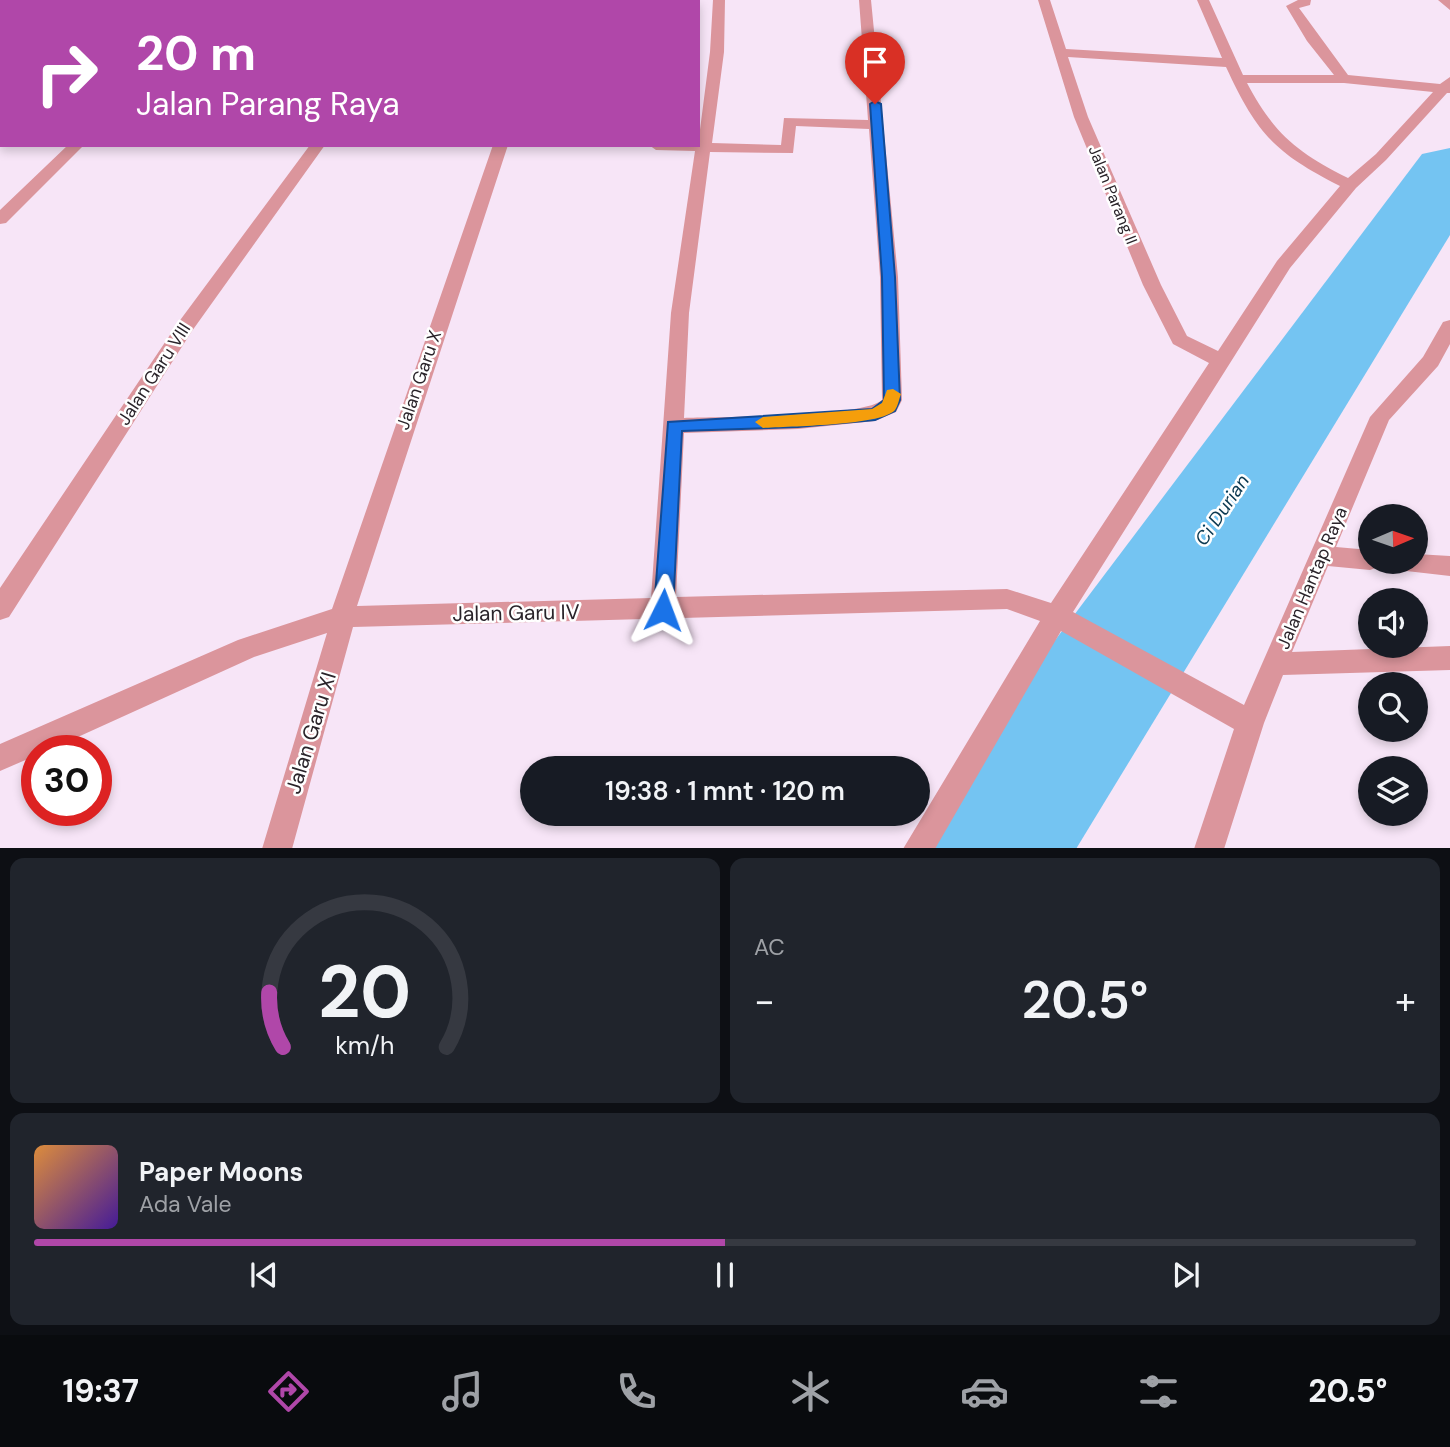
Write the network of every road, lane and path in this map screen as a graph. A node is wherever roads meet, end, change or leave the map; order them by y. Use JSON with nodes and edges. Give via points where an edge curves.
{"nodes":[{"id":1,"x":719,"y":0,"type":"edge"},
{"id":2,"x":864,"y":0,"type":"edge"},
{"id":3,"x":1044,"y":0,"type":"edge"},
{"id":4,"x":1203,"y":0,"type":"edge"},
{"id":5,"x":1304,"y":0,"type":"edge"},
{"id":6,"x":1444,"y":0,"type":"edge"},
{"id":7,"x":1450,"y":6,"type":"edge"},
{"id":8,"x":1059,"y":52,"type":"junction"},
{"id":9,"x":1230,"y":63,"type":"junction"},
{"id":10,"x":1240,"y":79,"type":"junction"},
{"id":11,"x":1344,"y":79,"type":"junction"},
{"id":12,"x":1448,"y":86,"type":"edge"},
{"id":13,"x":877,"y":125,"type":"junction"},
{"id":14,"x":75,"y":147,"type":"edge"},
{"id":15,"x":317,"y":147,"type":"edge"},
{"id":16,"x":500,"y":147,"type":"edge"},
{"id":17,"x":700,"y":147,"type":"edge"},
{"id":18,"x":703,"y":147,"type":"junction"},
{"id":19,"x":1350,"y":185,"type":"junction"},
{"id":20,"x":0,"y":219,"type":"edge"},
{"id":21,"x":1450,"y":326,"type":"edge"},
{"id":22,"x":1221,"y":361,"type":"junction"},
{"id":23,"x":674,"y":426,"type":"junction"},
{"id":24,"x":1321,"y":556,"type":"junction"},
{"id":25,"x":1358,"y":559,"type":"edge"},
{"id":26,"x":1428,"y":564,"type":"edge"},
{"id":27,"x":1450,"y":566,"type":"edge"},
{"id":28,"x":0,"y":610,"type":"edge"},
{"id":29,"x":663,"y":610,"type":"junction"},
{"id":30,"x":1057,"y":616,"type":"junction"},
{"id":31,"x":341,"y":617,"type":"junction"},
{"id":32,"x":1450,"y":658,"type":"edge"},
{"id":33,"x":1274,"y":664,"type":"junction"},
{"id":34,"x":1251,"y":723,"type":"junction"},
{"id":35,"x":0,"y":758,"type":"edge"},
{"id":36,"x":277,"y":848,"type":"edge"},
{"id":37,"x":919,"y":848,"type":"edge"},
{"id":38,"x":1209,"y":848,"type":"edge"}],
"edges":[{"from":1,"to":18,"type":"street","via":[[717,52]]},
{"from":2,"to":13,"type":"street"},
{"from":3,"to":8,"type":"street","name":"Jalan Parang II"},
{"from":4,"to":9,"type":"street"},
{"from":5,"to":11,"type":"street","via":[[1303,5],[1292,6]]},
{"from":6,"to":7,"type":"street"},
{"from":8,"to":9,"type":"street"},
{"from":8,"to":22,"type":"street","name":"Jalan Parang II","via":[[1129,237],[1180,340]]},
{"from":9,"to":10,"type":"street"},
{"from":10,"to":11,"type":"street"},
{"from":10,"to":19,"type":"street","via":[[1282,145]]},
{"from":11,"to":12,"type":"street"},
{"from":12,"to":19,"type":"street"},
{"from":13,"to":18,"type":"street","via":[[789,121],[788,150]]},
{"from":13,"to":23,"type":"street","via":[[889,277],[893,392],[889,407],[875,414],[798,421]]},
{"from":14,"to":20,"type":"street"},
{"from":15,"to":28,"type":"street","name":"Jalan Garu VIII","via":[[185,327]]},
{"from":16,"to":31,"type":"street","name":"Jalan Garu X"},
{"from":17,"to":18,"type":"street"},
{"from":18,"to":23,"type":"street","via":[[680,313]]},
{"from":19,"to":22,"type":"street","via":[[1283,265]]},
{"from":21,"to":24,"type":"street","name":"Jalan Hantap Raya","via":[[1431,360],[1380,417]]},
{"from":22,"to":30,"type":"street"},
{"from":23,"to":29,"type":"street"},
{"from":24,"to":25,"type":"street"},
{"from":24,"to":33,"type":"street","name":"Jalan Hantap Raya"},
{"from":26,"to":27,"type":"street"},
{"from":29,"to":30,"type":"street","name":"Jalan Garu IV","via":[[1007,599]]},
{"from":29,"to":31,"type":"street","name":"Jalan Garu IV"},
{"from":30,"to":34,"type":"street","name":"Jalan Garu IV"},
{"from":30,"to":37,"type":"street"},
{"from":31,"to":35,"type":"street","name":"Jalan Garu IV","via":[[247,648]]},
{"from":31,"to":36,"type":"street","name":"Jalan Garu XI","via":[[334,657]]},
{"from":32,"to":33,"type":"street"},
{"from":33,"to":34,"type":"street","name":"Jalan Hantap Raya"},
{"from":34,"to":38,"type":"street","name":"Jalan Hantap Raya"}]}
